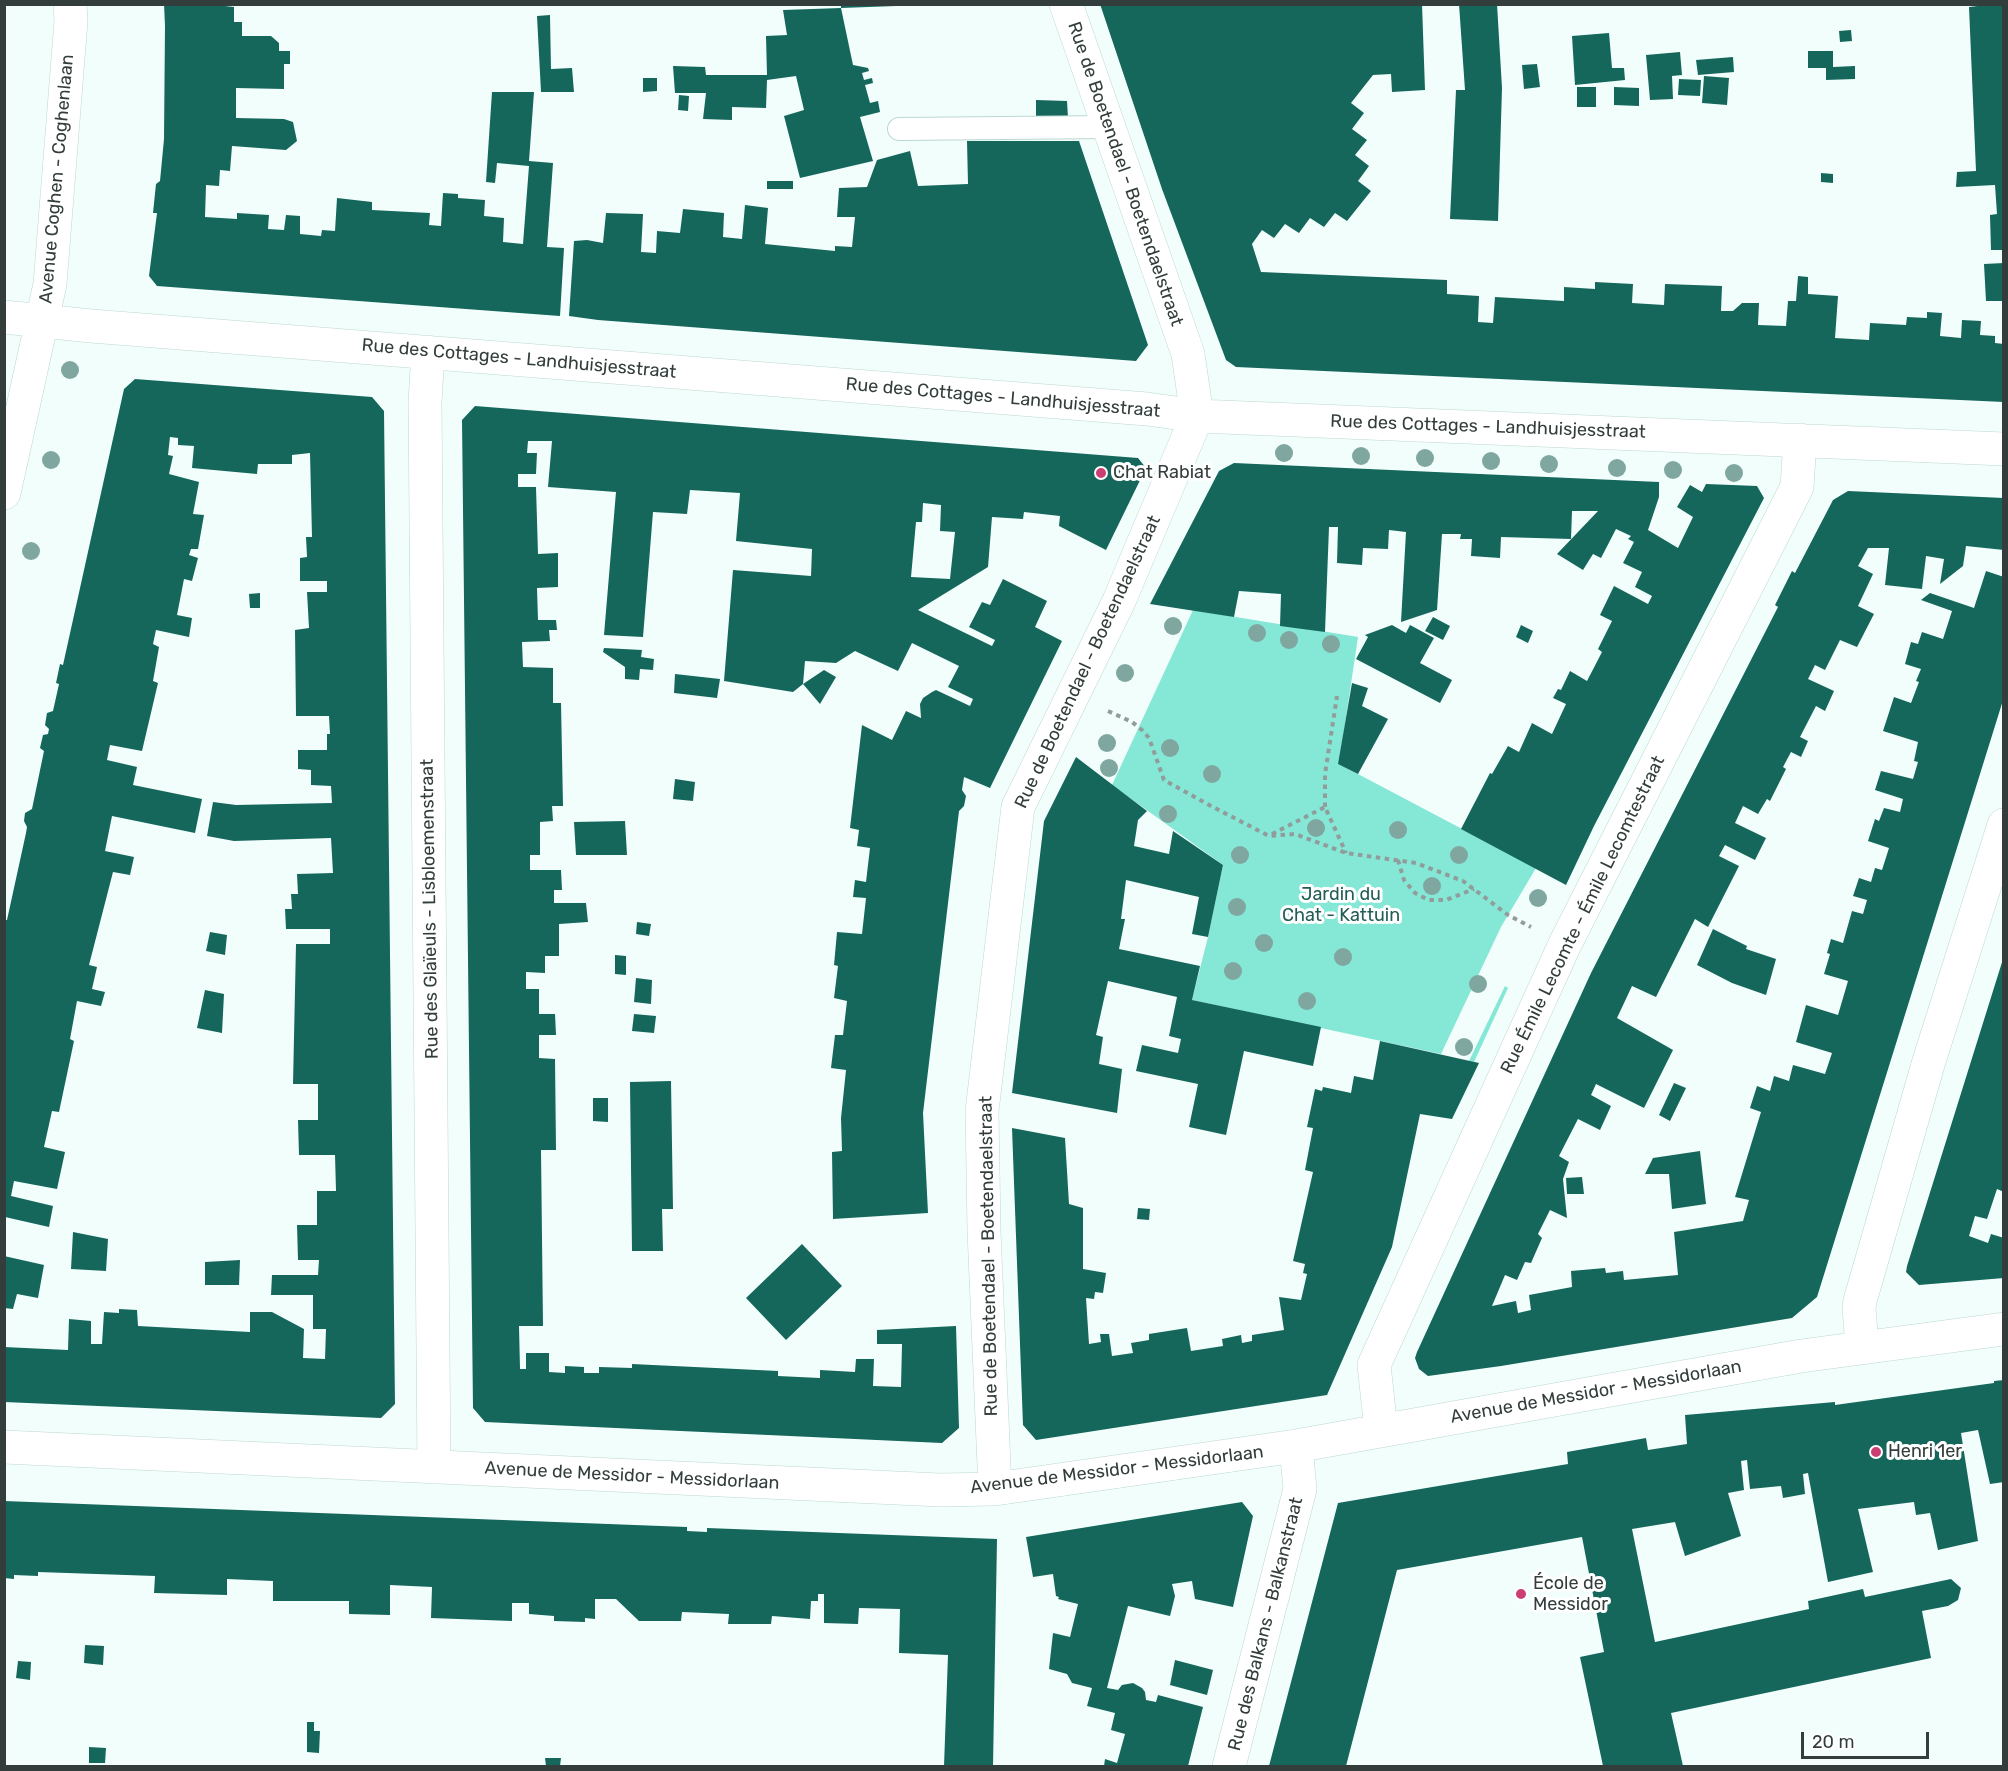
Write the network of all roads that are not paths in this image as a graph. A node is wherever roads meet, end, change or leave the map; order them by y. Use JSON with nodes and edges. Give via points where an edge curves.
{"nodes":[{"id":1,"x":70,"y":4,"type":"edge"},
{"id":2,"x":1066,"y":4,"type":"edge"},
{"id":3,"x":1108,"y":127,"type":"junction"},
{"id":4,"x":899,"y":129,"type":"dead end"},
{"id":5,"x":4,"y":317,"type":"edge"},
{"id":6,"x":42,"y":321,"type":"junction"},
{"id":7,"x":428,"y":352,"type":"junction"},
{"id":8,"x":1197,"y":416,"type":"junction"},
{"id":9,"x":1800,"y":440,"type":"junction"},
{"id":10,"x":2004,"y":448,"type":"edge"},
{"id":11,"x":4,"y":493,"type":"edge"},
{"id":12,"x":2004,"y":825,"type":"edge"},
{"id":13,"x":2004,"y":1329,"type":"edge"},
{"id":14,"x":1862,"y":1346,"type":"junction"},
{"id":15,"x":1381,"y":1430,"type":"junction"},
{"id":16,"x":1296,"y":1446,"type":"junction"},
{"id":17,"x":4,"y":1447,"type":"edge"},
{"id":18,"x":434,"y":1467,"type":"junction"},
{"id":19,"x":995,"y":1489,"type":"junction"},
{"id":20,"x":1229,"y":1767,"type":"edge"}],
"edges":[{"from":1,"to":6,"type":"street","name":"Avenue Coghen - Coghenlaan","via":[[51,272]]},
{"from":2,"to":3,"type":"street","name":"Rue de Boetendael - Boetendaelstraat"},
{"from":3,"to":4,"type":"lane"},
{"from":3,"to":8,"type":"street","name":"Rue de Boetendael - Boetendaelstraat","via":[[1188,354]]},
{"from":5,"to":6,"type":"street","name":"Rue des Cottages - Landhuisjesstraat"},
{"from":6,"to":7,"type":"street","name":"Rue des Cottages - Landhuisjesstraat"},
{"from":6,"to":11,"type":"street","name":"Avenue Coghen - Coghenlaan"},
{"from":7,"to":8,"type":"street","name":"Rue des Cottages - Landhuisjesstraat"},
{"from":7,"to":18,"type":"street","name":"Rue des Glaïeuls - Lisbloemenstraat","via":[[425,402]]},
{"from":8,"to":9,"type":"street","name":"Rue des Cottages - Landhuisjesstraat"},
{"from":8,"to":19,"type":"street","name":"Rue de Boetendael - Boetendaelstraat","via":[[1119,601],[1018,807],[981,1111]]},
{"from":9,"to":10,"type":"street","name":"Rue des Cottages - Landhuisjesstraat"},
{"from":9,"to":15,"type":"street","name":"Rue Émile Lecomte - Émile Lecomtestraat","via":[[1797,487],[1565,944],[1374,1365]]},
{"from":12,"to":14,"type":"street","via":[[1929,1061],[1860,1301]]},
{"from":13,"to":14,"type":"street","name":"Avenue de Messidor - Messidorlaan"},
{"from":14,"to":15,"type":"street","name":"Avenue de Messidor - Messidorlaan"},
{"from":15,"to":16,"type":"street","name":"Avenue de Messidor - Messidorlaan"},
{"from":16,"to":19,"type":"street","name":"Avenue de Messidor - Messidorlaan"},
{"from":16,"to":20,"type":"street","name":"Rue des Balkans - Balkanstraat","via":[[1300,1489]]},
{"from":17,"to":18,"type":"street","name":"Avenue de Messidor - Messidorlaan"},
{"from":18,"to":19,"type":"street","name":"Avenue de Messidor - Messidorlaan","via":[[940,1490]]}]}
